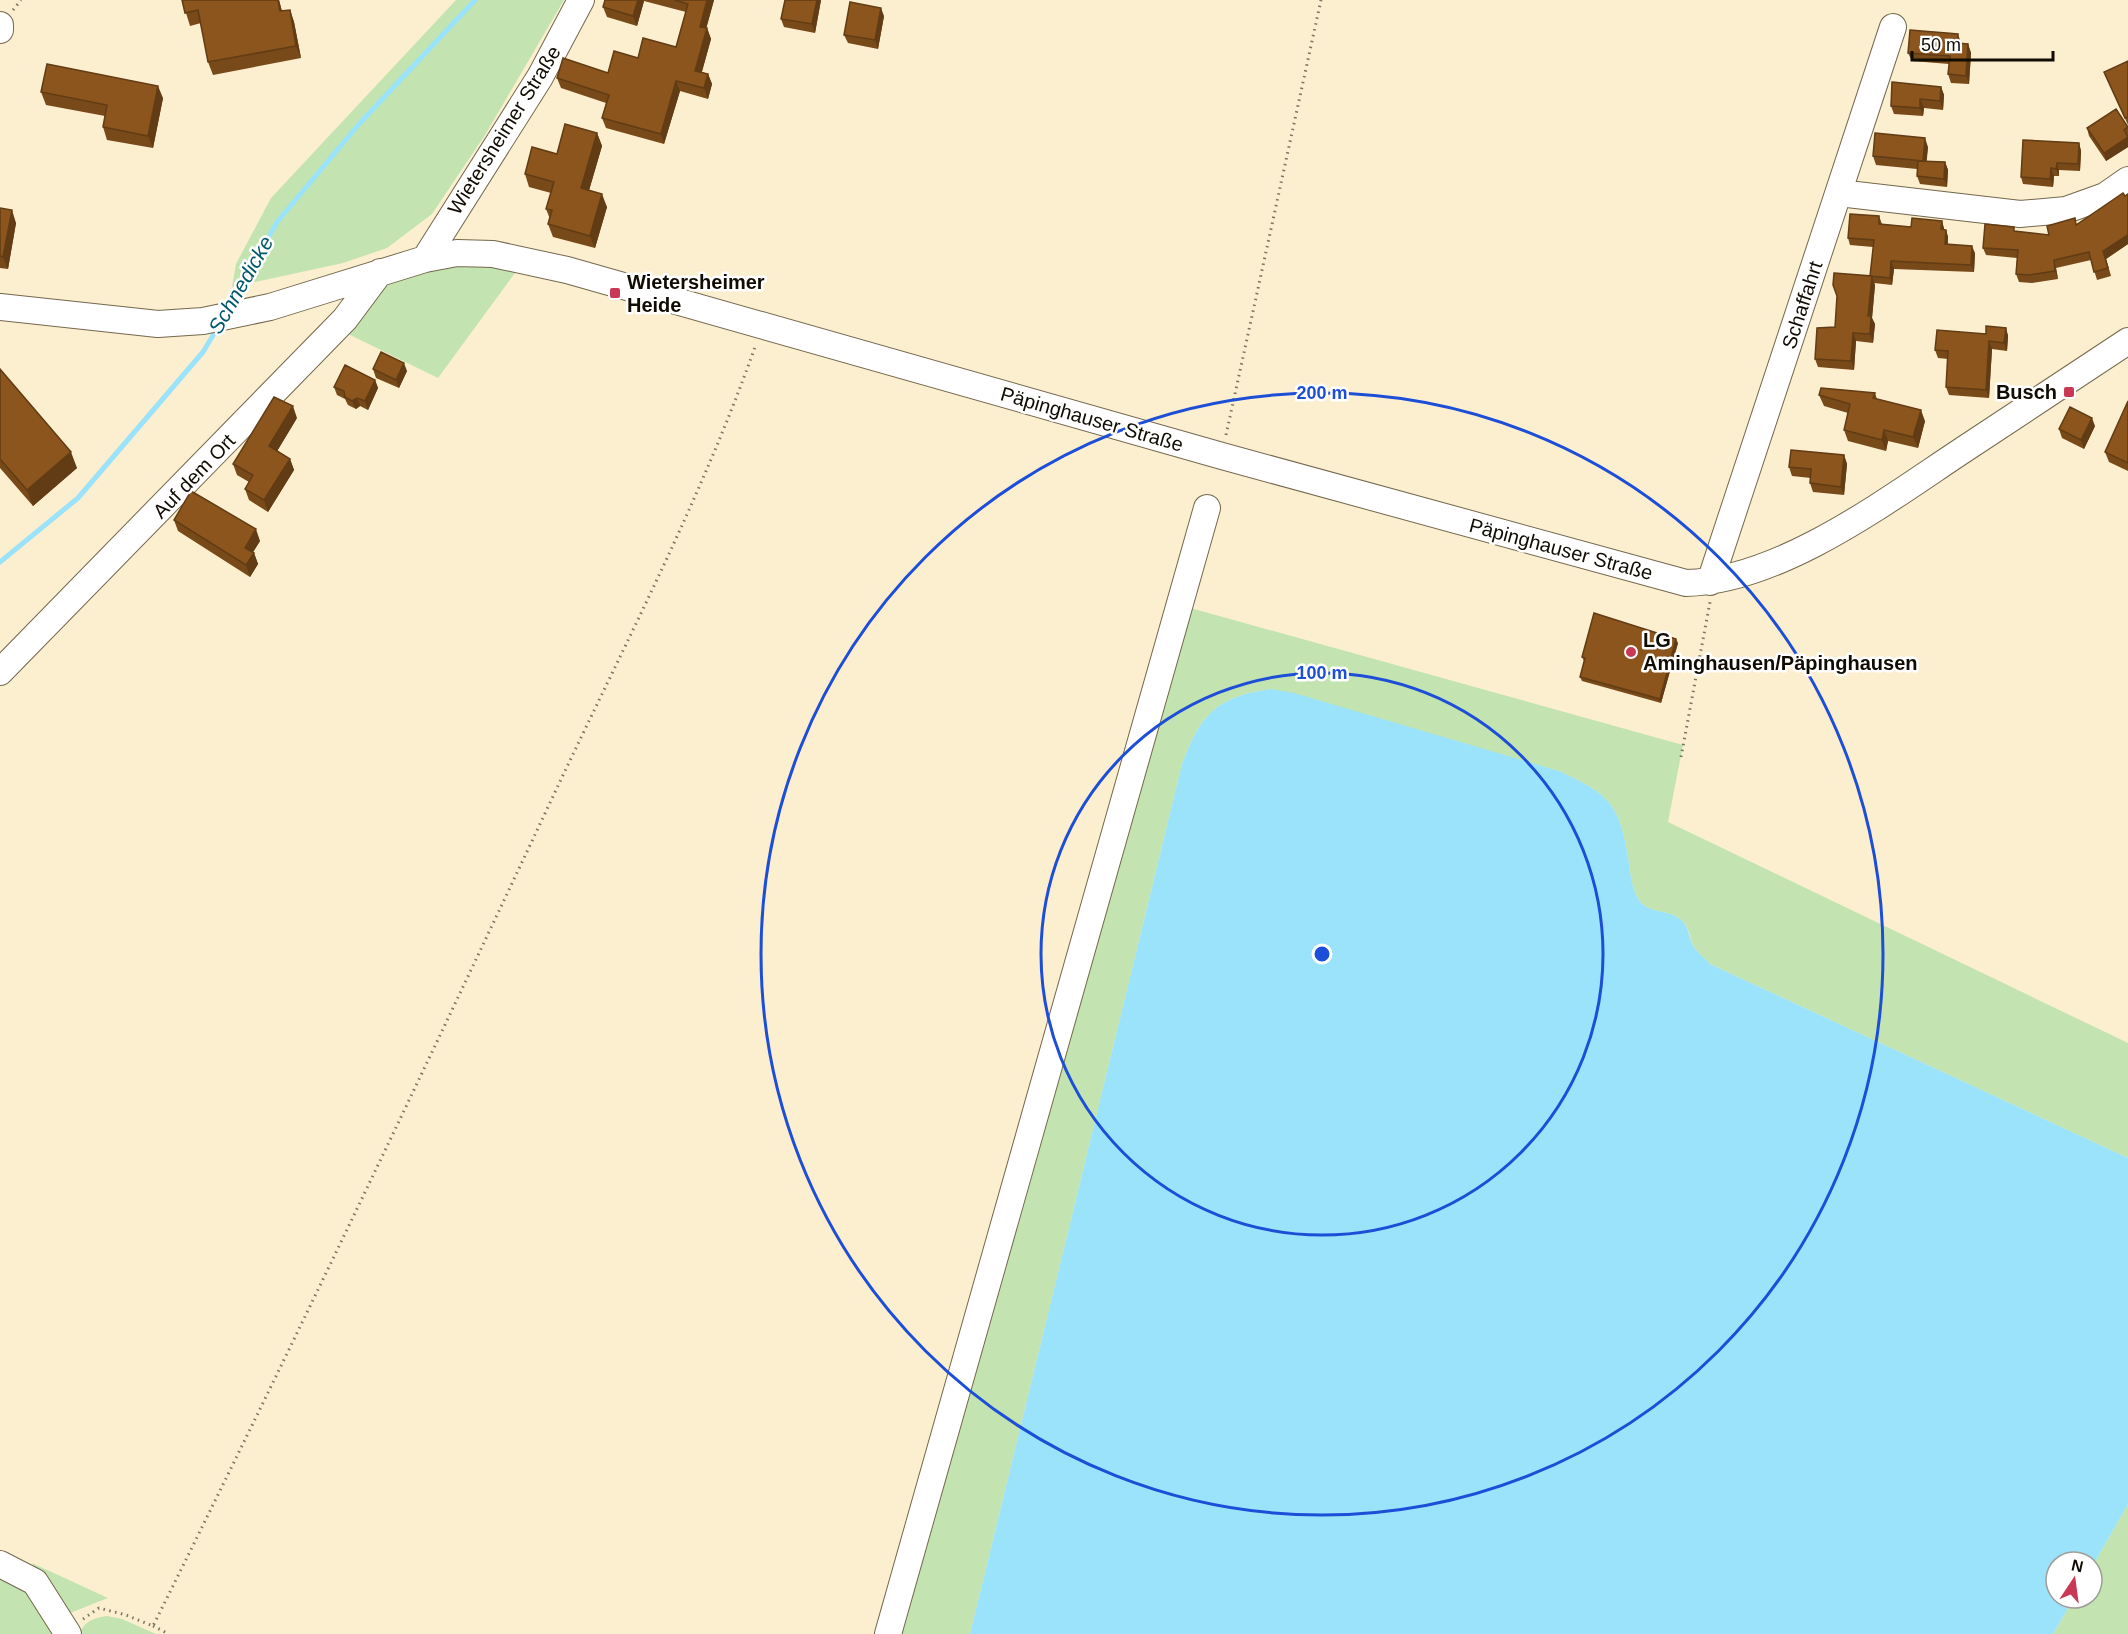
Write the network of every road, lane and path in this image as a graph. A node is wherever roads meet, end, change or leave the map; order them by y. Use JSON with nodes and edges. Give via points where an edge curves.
{"nodes":[{"id":1,"x":581,"y":0,"type":"edge"},
{"id":2,"x":1321,"y":0,"type":"edge"},
{"id":3,"x":1893,"y":27,"type":"dead end"},
{"id":4,"x":2128,"y":180,"type":"edge"},
{"id":5,"x":1839,"y":193,"type":"junction"},
{"id":6,"x":424,"y":259,"type":"junction"},
{"id":7,"x":380,"y":272,"type":"junction"},
{"id":8,"x":0,"y":307,"type":"edge"},
{"id":9,"x":763,"y":326,"type":"junction"},
{"id":10,"x":2128,"y":341,"type":"edge"},
{"id":11,"x":1221,"y":456,"type":"junction"},
{"id":12,"x":1207,"y":508,"type":"dead end"},
{"id":13,"x":1710,"y":582,"type":"junction"},
{"id":14,"x":0,"y":672,"type":"edge"},
{"id":15,"x":1681,"y":758,"type":"dead end"},
{"id":16,"x":0,"y":1564,"type":"edge"},
{"id":17,"x":153,"y":1626,"type":"junction"},
{"id":18,"x":67,"y":1632,"type":"edge"},
{"id":19,"x":169,"y":1634,"type":"edge"},
{"id":20,"x":888,"y":1634,"type":"edge"}],
"edges":[{"from":1,"to":6,"type":"street","name":"Wietersheimer Straße","via":[[540,77]]},
{"from":2,"to":11,"type":"path"},
{"from":3,"to":5,"type":"street","name":"Schaffahrt"},
{"from":4,"to":5,"type":"street","via":[[2105,196],[2066,210],[2020,214]]},
{"from":5,"to":13,"type":"street","name":"Schaffahrt"},
{"from":6,"to":7,"type":"street","name":"Päpinghauser Straße"},
{"from":6,"to":9,"type":"street","name":"Päpinghauser Straße","via":[[466,253],[531,261]]},
{"from":7,"to":8,"type":"street","name":"Päpinghauser Straße","via":[[270,307],[203,321],[158,324]]},
{"from":7,"to":14,"type":"street","name":"Auf dem Ort","via":[[345,319]]},
{"from":9,"to":11,"type":"street","name":"Päpinghauser Straße"},
{"from":9,"to":17,"type":"path","via":[[739,392],[678,531],[271,1389]]},
{"from":10,"to":13,"type":"street","name":"Päpinghauser Straße","via":[[1865,516],[1755,572]]},
{"from":11,"to":13,"type":"street","name":"Päpinghauser Straße","via":[[1618,569],[1686,583]]},
{"from":12,"to":20,"type":"street"},
{"from":13,"to":15,"type":"path","via":[[1711,600]]},
{"from":16,"to":18,"type":"street","via":[[35,1581]]},
{"from":17,"to":18,"type":"path","via":[[99,1608]]},
{"from":17,"to":19,"type":"path"}]}
